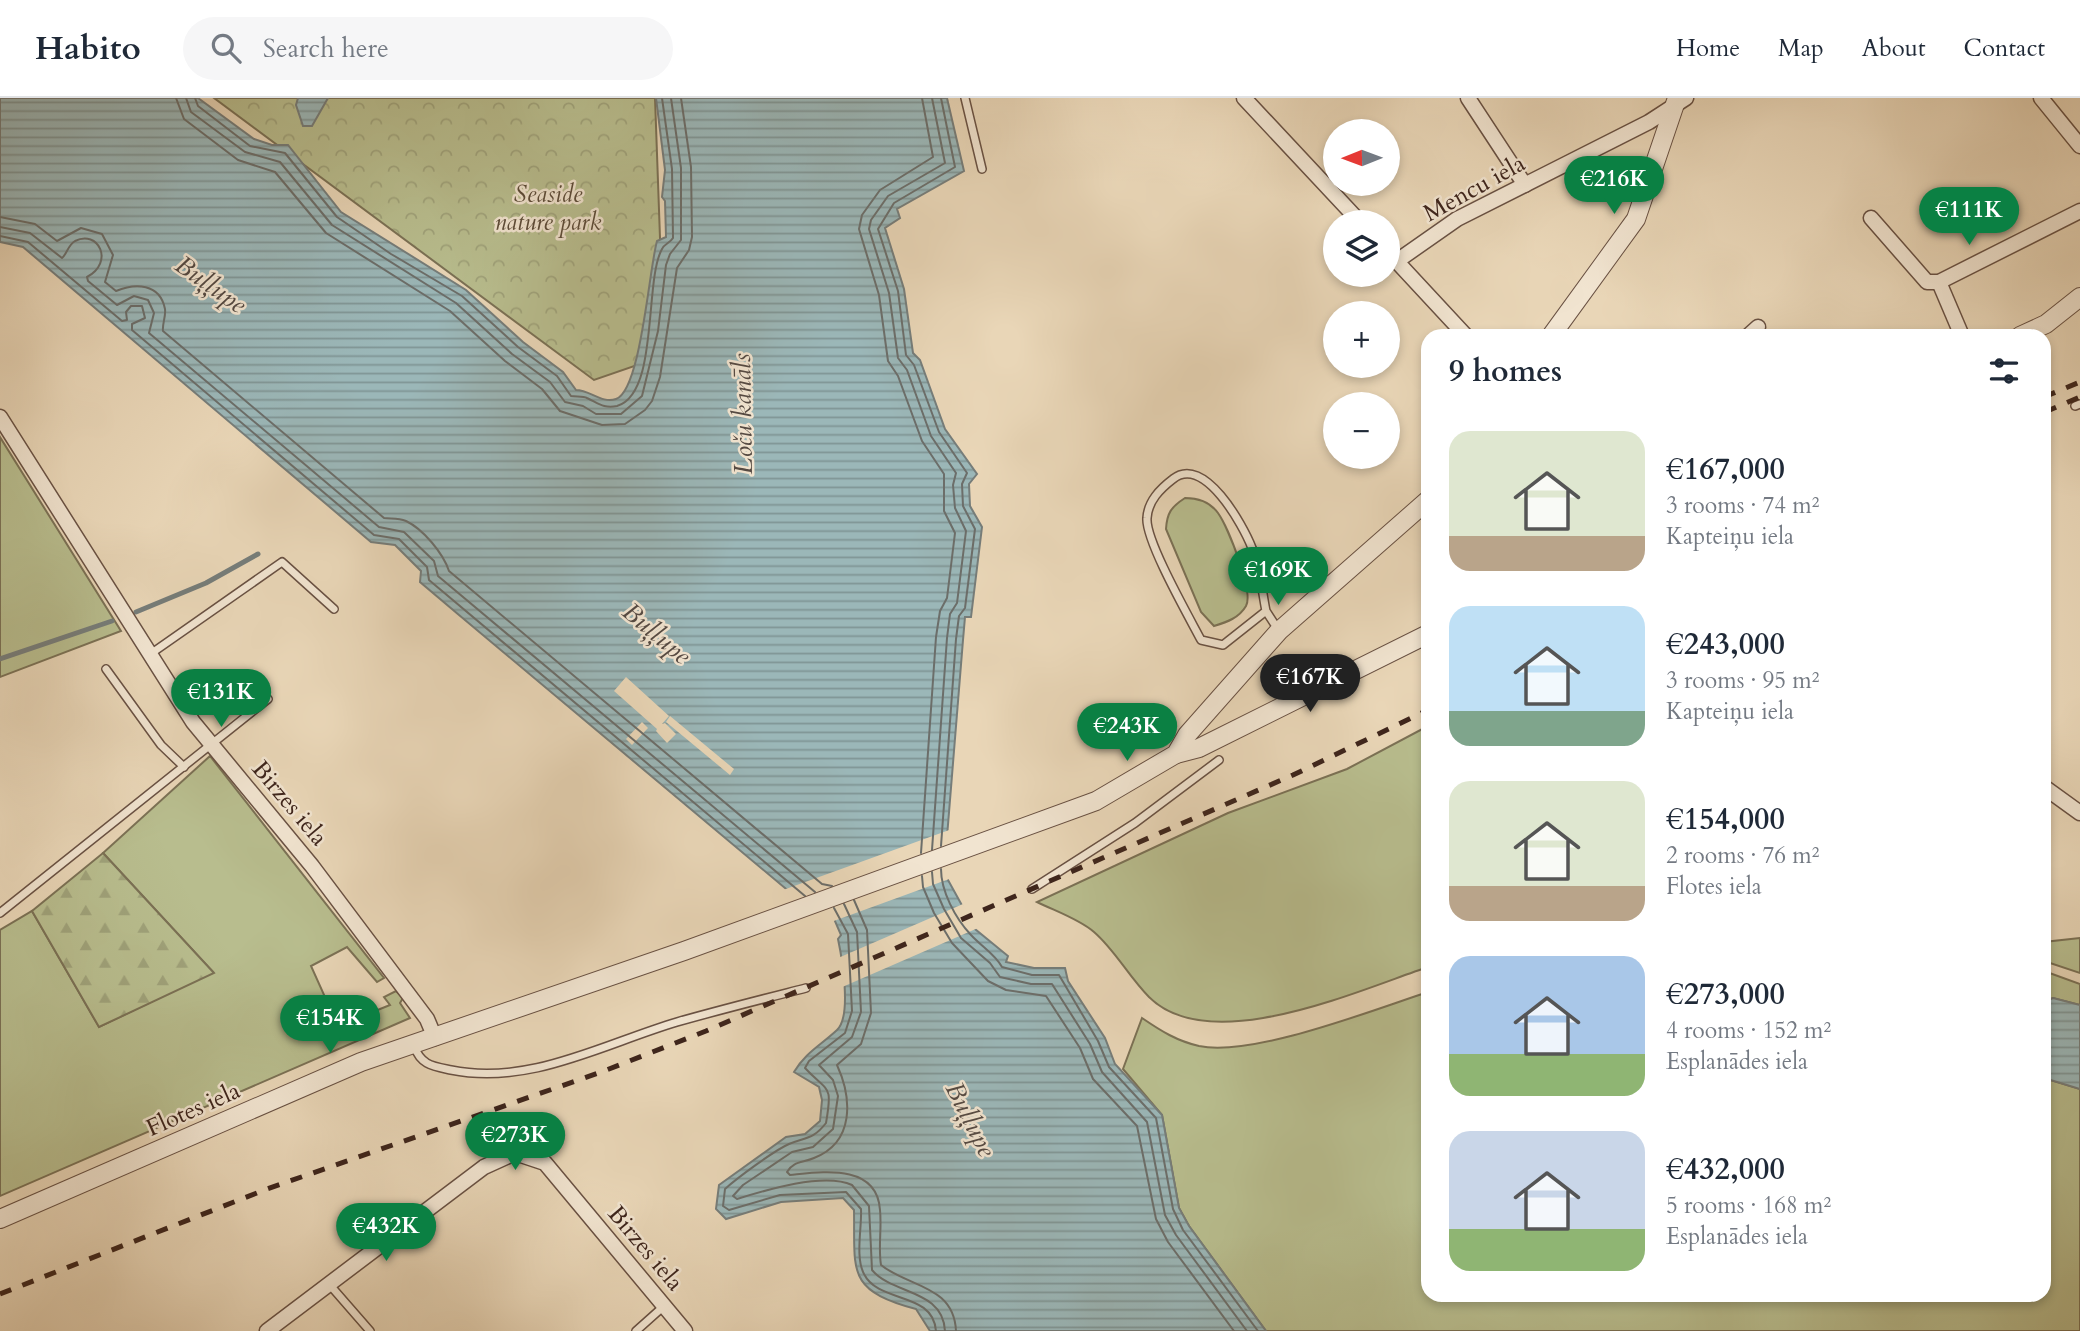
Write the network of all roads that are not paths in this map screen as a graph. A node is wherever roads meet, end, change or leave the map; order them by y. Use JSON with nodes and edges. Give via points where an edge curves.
{"nodes":[{"id":1,"x":965,"y":98,"type":"edge"},
{"id":2,"x":1244,"y":98,"type":"edge"},
{"id":3,"x":1468,"y":98,"type":"edge"},
{"id":4,"x":1657,"y":98,"type":"edge"},
{"id":5,"x":2041,"y":98,"type":"edge"},
{"id":6,"x":1679,"y":100,"type":"edge"},
{"id":7,"x":2080,"y":146,"type":"edge"},
{"id":8,"x":982,"y":169,"type":"dead end"},
{"id":9,"x":1525,"y":185,"type":"junction"},
{"id":10,"x":1349,"y":210,"type":"edge"},
{"id":11,"x":2080,"y":211,"type":"edge"},
{"id":12,"x":1871,"y":218,"type":"dead end"},
{"id":13,"x":1400,"y":251,"type":"edge"},
{"id":14,"x":1400,"y":265,"type":"edge"},
{"id":15,"x":1939,"y":282,"type":"junction"},
{"id":16,"x":2080,"y":297,"type":"edge"},
{"id":17,"x":1460,"y":329,"type":"edge"},
{"id":18,"x":1556,"y":329,"type":"edge"},
{"id":19,"x":1959,"y":329,"type":"edge"},
{"id":20,"x":2035,"y":329,"type":"edge"},
{"id":21,"x":0,"y":417,"type":"edge"},
{"id":22,"x":1421,"y":506,"type":"edge"},
{"id":23,"x":334,"y":609,"type":"dead end"},
{"id":24,"x":1266,"y":611,"type":"junction"},
{"id":25,"x":1279,"y":631,"type":"junction"},
{"id":26,"x":1421,"y":637,"type":"edge"},
{"id":27,"x":149,"y":655,"type":"junction"},
{"id":28,"x":106,"y":669,"type":"dead end"},
{"id":29,"x":268,"y":699,"type":"dead end"},
{"id":30,"x":212,"y":745,"type":"junction"},
{"id":31,"x":1176,"y":754,"type":"junction"},
{"id":32,"x":1219,"y":760,"type":"dead end"},
{"id":33,"x":184,"y":767,"type":"junction"},
{"id":34,"x":2051,"y":792,"type":"edge"},
{"id":35,"x":2080,"y":813,"type":"edge"},
{"id":36,"x":1032,"y":889,"type":"dead end"},
{"id":37,"x":0,"y":913,"type":"edge"},
{"id":38,"x":806,"y":988,"type":"dead end"},
{"id":39,"x":435,"y":1038,"type":"junction"},
{"id":40,"x":414,"y":1046,"type":"junction"},
{"id":41,"x":0,"y":1219,"type":"edge"},
{"id":42,"x":329,"y":1284,"type":"junction"},
{"id":43,"x":664,"y":1306,"type":"junction"},
{"id":44,"x":267,"y":1331,"type":"edge"},
{"id":45,"x":370,"y":1331,"type":"edge"},
{"id":46,"x":636,"y":1331,"type":"edge"},
{"id":47,"x":685,"y":1331,"type":"edge"}],
"edges":[{"from":1,"to":8,"type":"lane"},
{"from":2,"to":10,"type":"street"},
{"from":3,"to":9,"type":"street"},
{"from":4,"to":6,"type":"street"},
{"from":5,"to":7,"type":"street"},
{"from":6,"to":9,"type":"street","name":"Mencu iela","via":[[1649,122]]},
{"from":6,"to":18,"type":"street","via":[[1636,219]]},
{"from":9,"to":13,"type":"street","name":"Mencu iela"},
{"from":11,"to":15,"type":"street"},
{"from":12,"to":15,"type":"street","via":[[1927,282]]},
{"from":14,"to":17,"type":"street"},
{"from":15,"to":19,"type":"street"},
{"from":16,"to":20,"type":"street"},
{"from":21,"to":27,"type":"street","name":"Birzes iela"},
{"from":22,"to":25,"type":"street"},
{"from":23,"to":27,"type":"lane","via":[[282,562]]},
{"from":24,"to":24,"type":"lane","via":[[1253,549],[1228,505],[1215,488],[1194,474],[1177,475],[1157,492],[1147,518],[1151,539],[1201,640],[1223,645]]},
{"from":24,"to":25,"type":"lane"},
{"from":25,"to":31,"type":"street","via":[[1187,735]]},
{"from":26,"to":31,"type":"street","via":[[1199,748]]},
{"from":27,"to":30,"type":"street","name":"Birzes iela"},
{"from":28,"to":33,"type":"lane","via":[[161,745]]},
{"from":29,"to":30,"type":"lane"},
{"from":30,"to":33,"type":"lane"},
{"from":30,"to":39,"type":"street","name":"Birzes iela","via":[[312,866],[427,1019]]},
{"from":31,"to":39,"type":"street","name":"Flotes iela","via":[[1096,801]]},
{"from":32,"to":36,"type":"lane","via":[[1135,823]]},
{"from":33,"to":37,"type":"lane"},
{"from":34,"to":35,"type":"street"},
{"from":38,"to":40,"type":"lane","via":[[676,1023],[542,1068],[459,1072],[426,1065],[418,1059]]},
{"from":39,"to":40,"type":"street","name":"Flotes iela"},
{"from":40,"to":41,"type":"street","name":"Flotes iela","via":[[361,1062]]},
{"from":42,"to":43,"type":"street","name":"Birzes iela","via":[[484,1167],[515,1153],[545,1163]]},
{"from":42,"to":44,"type":"street"},
{"from":42,"to":45,"type":"lane"},
{"from":43,"to":46,"type":"lane"},
{"from":43,"to":47,"type":"street","name":"Birzes iela"}]}
